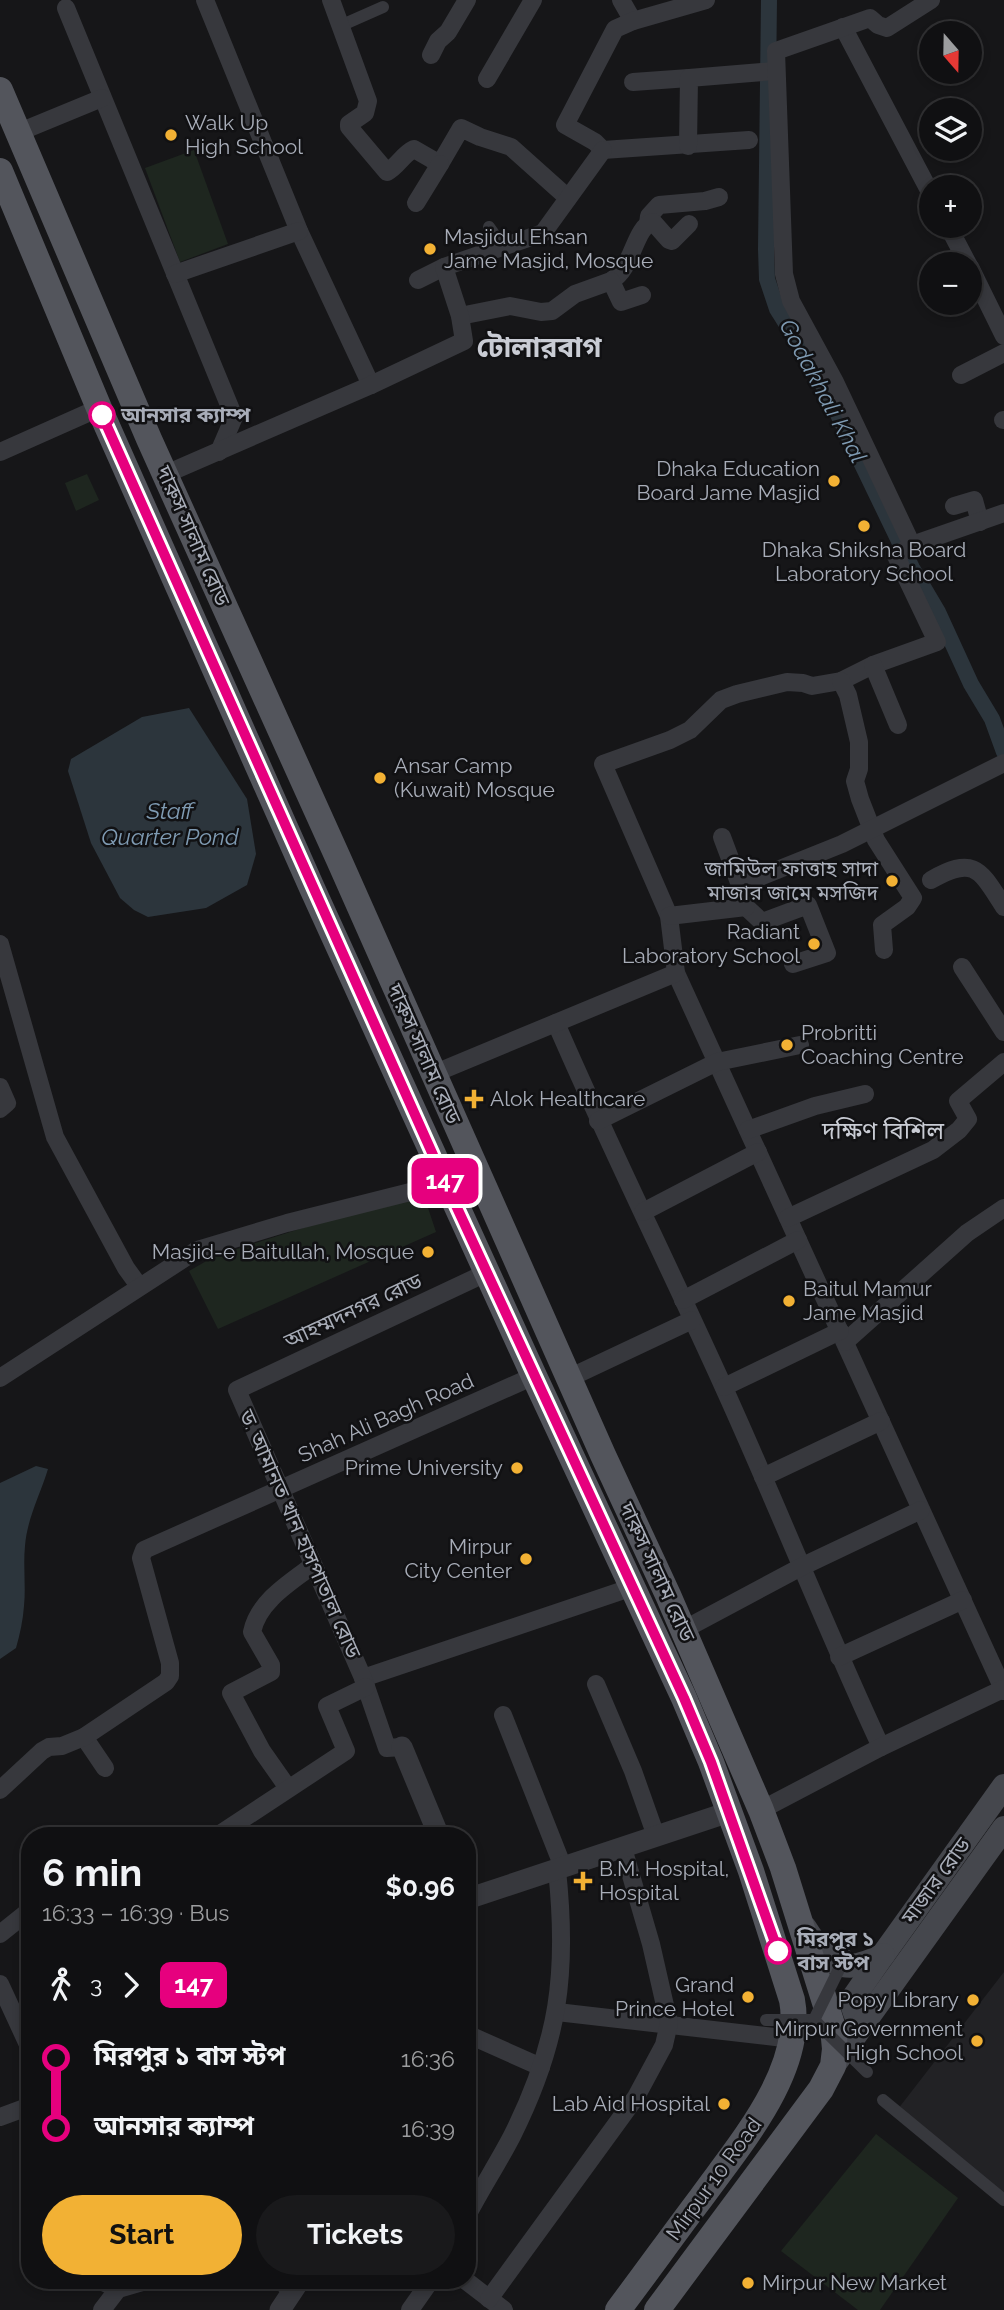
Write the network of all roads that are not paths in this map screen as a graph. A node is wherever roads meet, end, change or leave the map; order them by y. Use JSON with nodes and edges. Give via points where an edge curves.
{"nodes":[{"id":1,"x":205,"y":0,"type":"edge"},
{"id":2,"x":331,"y":0,"type":"edge"},
{"id":3,"x":467,"y":0,"type":"edge"},
{"id":4,"x":533,"y":0,"type":"edge"},
{"id":5,"x":621,"y":0,"type":"edge"},
{"id":6,"x":706,"y":0,"type":"edge"},
{"id":7,"x":931,"y":0,"type":"edge"},
{"id":8,"x":383,"y":7,"type":"dead end"},
{"id":9,"x":66,"y":8,"type":"dead end"},
{"id":10,"x":633,"y":21,"type":"junction"},
{"id":11,"x":340,"y":26,"type":"junction"},
{"id":12,"x":843,"y":27,"type":"junction"},
{"id":13,"x":431,"y":55,"type":"dead end"},
{"id":14,"x":767,"y":72,"type":"junction"},
{"id":15,"x":689,"y":78,"type":"junction"},
{"id":16,"x":487,"y":79,"type":"dead end"},
{"id":17,"x":633,"y":82,"type":"dead end"},
{"id":18,"x":0,"y":90,"type":"edge"},
{"id":19,"x":102,"y":97,"type":"junction"},
{"id":20,"x":18,"y":133,"type":"junction"},
{"id":21,"x":749,"y":140,"type":"dead end"},
{"id":22,"x":688,"y":146,"type":"junction"},
{"id":23,"x":603,"y":150,"type":"junction"},
{"id":24,"x":440,"y":164,"type":"junction"},
{"id":25,"x":0,"y":171,"type":"edge"},
{"id":26,"x":921,"y":175,"type":"edge"},
{"id":27,"x":719,"y":197,"type":"dead end"},
{"id":28,"x":568,"y":198,"type":"junction"},
{"id":29,"x":416,"y":203,"type":"dead end"},
{"id":30,"x":648,"y":224,"type":"junction"},
{"id":31,"x":689,"y":224,"type":"dead end"},
{"id":32,"x":489,"y":227,"type":"dead end"},
{"id":33,"x":299,"y":231,"type":"junction"},
{"id":34,"x":503,"y":247,"type":"junction"},
{"id":35,"x":444,"y":267,"type":"junction"},
{"id":36,"x":175,"y":274,"type":"junction"},
{"id":37,"x":418,"y":280,"type":"dead end"},
{"id":38,"x":611,"y":281,"type":"junction"},
{"id":39,"x":982,"y":292,"type":"edge"},
{"id":40,"x":642,"y":295,"type":"dead end"},
{"id":41,"x":460,"y":316,"type":"junction"},
{"id":42,"x":1004,"y":336,"type":"edge"},
{"id":43,"x":1004,"y":354,"type":"edge"},
{"id":44,"x":961,"y":375,"type":"dead end"},
{"id":45,"x":371,"y":385,"type":"junction"},
{"id":46,"x":99,"y":408,"type":"junction"},
{"id":47,"x":0,"y":452,"type":"edge"},
{"id":48,"x":219,"y":452,"type":"junction"},
{"id":49,"x":166,"y":474,"type":"junction"},
{"id":50,"x":954,"y":506,"type":"dead end"},
{"id":51,"x":1004,"y":513,"type":"edge"},
{"id":52,"x":980,"y":523,"type":"junction"},
{"id":53,"x":906,"y":549,"type":"junction"},
{"id":54,"x":873,"y":666,"type":"junction"},
{"id":55,"x":841,"y":681,"type":"junction"},
{"id":56,"x":898,"y":725,"type":"dead end"},
{"id":57,"x":1004,"y":763,"type":"edge"},
{"id":58,"x":871,"y":829,"type":"junction"},
{"id":59,"x":722,"y":838,"type":"dead end"},
{"id":60,"x":931,"y":880,"type":"dead end"},
{"id":61,"x":740,"y":886,"type":"junction"},
{"id":62,"x":746,"y":907,"type":"junction"},
{"id":63,"x":1004,"y":907,"type":"edge"},
{"id":64,"x":669,"y":916,"type":"junction"},
{"id":65,"x":0,"y":944,"type":"edge"},
{"id":66,"x":884,"y":950,"type":"dead end"},
{"id":67,"x":793,"y":964,"type":"dead end"},
{"id":68,"x":962,"y":967,"type":"dead end"},
{"id":69,"x":676,"y":973,"type":"junction"},
{"id":70,"x":556,"y":1023,"type":"junction"},
{"id":71,"x":1004,"y":1032,"type":"edge"},
{"id":72,"x":800,"y":1045,"type":"dead end"},
{"id":73,"x":717,"y":1062,"type":"junction"},
{"id":74,"x":1004,"y":1062,"type":"edge"},
{"id":75,"x":433,"y":1074,"type":"junction"},
{"id":76,"x":865,"y":1094,"type":"dead end"},
{"id":77,"x":598,"y":1121,"type":"junction"},
{"id":78,"x":748,"y":1130,"type":"junction"},
{"id":79,"x":758,"y":1152,"type":"junction"},
{"id":80,"x":446,"y":1184,"type":"junction"},
{"id":81,"x":1004,"y":1208,"type":"edge"},
{"id":82,"x":643,"y":1212,"type":"junction"},
{"id":83,"x":788,"y":1218,"type":"junction"},
{"id":84,"x":798,"y":1240,"type":"junction"},
{"id":85,"x":488,"y":1272,"type":"junction"},
{"id":86,"x":139,"y":1286,"type":"junction"},
{"id":87,"x":683,"y":1300,"type":"junction"},
{"id":88,"x":692,"y":1320,"type":"junction"},
{"id":89,"x":842,"y":1336,"type":"junction"},
{"id":90,"x":566,"y":1370,"type":"junction"},
{"id":91,"x":0,"y":1378,"type":"edge"},
{"id":92,"x":538,"y":1383,"type":"junction"},
{"id":93,"x":723,"y":1387,"type":"junction"},
{"id":94,"x":237,"y":1390,"type":"joint"},
{"id":95,"x":881,"y":1421,"type":"junction"},
{"id":96,"x":763,"y":1476,"type":"junction"},
{"id":97,"x":281,"y":1490,"type":"junction"},
{"id":98,"x":921,"y":1510,"type":"junction"},
{"id":99,"x":312,"y":1566,"type":"junction"},
{"id":100,"x":801,"y":1567,"type":"junction"},
{"id":101,"x":633,"y":1587,"type":"junction"},
{"id":102,"x":962,"y":1600,"type":"junction"},
{"id":103,"x":683,"y":1630,"type":"junction"},
{"id":104,"x":839,"y":1657,"type":"junction"},
{"id":105,"x":364,"y":1683,"type":"junction"},
{"id":106,"x":596,"y":1684,"type":"dead end"},
{"id":107,"x":1003,"y":1690,"type":"edge"},
{"id":108,"x":503,"y":1715,"type":"dead end"},
{"id":109,"x":84,"y":1737,"type":"junction"},
{"id":110,"x":402,"y":1747,"type":"joint"},
{"id":111,"x":881,"y":1747,"type":"junction"},
{"id":112,"x":105,"y":1768,"type":"dead end"},
{"id":113,"x":1004,"y":1786,"type":"edge"},
{"id":114,"x":288,"y":1788,"type":"junction"},
{"id":115,"x":0,"y":1790,"type":"edge"},
{"id":116,"x":761,"y":1810,"type":"junction"},
{"id":117,"x":729,"y":1812,"type":"junction"},
{"id":118,"x":996,"y":1815,"type":"edge"},
{"id":119,"x":230,"y":1827,"type":"edge"},
{"id":120,"x":435,"y":1827,"type":"edge"},
{"id":121,"x":1004,"y":1828,"type":"edge"},
{"id":122,"x":656,"y":1836,"type":"junction"},
{"id":123,"x":623,"y":1848,"type":"junction"},
{"id":124,"x":560,"y":1868,"type":"junction"},
{"id":125,"x":476,"y":1896,"type":"edge"},
{"id":126,"x":21,"y":1916,"type":"edge"},
{"id":127,"x":799,"y":1919,"type":"junction"},
{"id":128,"x":0,"y":1934,"type":"edge"},
{"id":129,"x":846,"y":1955,"type":"dead end"},
{"id":130,"x":883,"y":1955,"type":"junction"},
{"id":131,"x":0,"y":1983,"type":"edge"},
{"id":132,"x":557,"y":2012,"type":"junction"},
{"id":133,"x":868,"y":2015,"type":"junction"},
{"id":134,"x":766,"y":2020,"type":"dead end"},
{"id":135,"x":814,"y":2020,"type":"junction"},
{"id":136,"x":669,"y":2024,"type":"junction"},
{"id":137,"x":21,"y":2029,"type":"edge"},
{"id":138,"x":476,"y":2038,"type":"edge"},
{"id":139,"x":792,"y":2039,"type":"junction"},
{"id":140,"x":833,"y":2066,"type":"junction"},
{"id":141,"x":541,"y":2067,"type":"junction"},
{"id":142,"x":867,"y":2072,"type":"dead end"},
{"id":143,"x":883,"y":2099,"type":"dead end"},
{"id":144,"x":21,"y":2109,"type":"edge"},
{"id":145,"x":0,"y":2117,"type":"edge"},
{"id":146,"x":476,"y":2200,"type":"edge"},
{"id":147,"x":1004,"y":2200,"type":"edge"},
{"id":148,"x":476,"y":2288,"type":"edge"},
{"id":149,"x":118,"y":2289,"type":"edge"},
{"id":150,"x":288,"y":2289,"type":"edge"},
{"id":151,"x":425,"y":2289,"type":"edge"},
{"id":152,"x":497,"y":2304,"type":"edge"},
{"id":153,"x":102,"y":2310,"type":"edge"},
{"id":154,"x":280,"y":2310,"type":"edge"},
{"id":155,"x":410,"y":2310,"type":"edge"},
{"id":156,"x":618,"y":2310,"type":"edge"},
{"id":157,"x":657,"y":2310,"type":"edge"}],
"edges":[{"from":1,"to":33,"type":"street"},
{"from":2,"to":11,"type":"street"},
{"from":3,"to":13,"type":"street"},
{"from":4,"to":16,"type":"street"},
{"from":5,"to":10,"type":"street"},
{"from":6,"to":10,"type":"street"},
{"from":7,"to":12,"type":"street","via":[[887,28],[870,18]]},
{"from":8,"to":11,"type":"street"},
{"from":9,"to":19,"type":"street"},
{"from":10,"to":23,"type":"street","via":[[615,29],[565,125]]},
{"from":11,"to":24,"type":"street","via":[[368,102],[365,113],[349,124],[350,129],[387,172],[414,149]]},
{"from":12,"to":14,"type":"street","via":[[776,51]]},
{"from":12,"to":26,"type":"street"},
{"from":14,"to":15,"type":"street"},
{"from":14,"to":53,"type":"street","via":[[780,129],[782,262],[791,301],[835,382]]},
{"from":15,"to":17,"type":"street"},
{"from":15,"to":22,"type":"street"},
{"from":18,"to":20,"type":"main road","name":"দারুস সালাম রোড"},
{"from":19,"to":20,"type":"street"},
{"from":19,"to":36,"type":"street"},
{"from":20,"to":49,"type":"main road","name":"দারুস সালাম রোড"},
{"from":21,"to":22,"type":"street"},
{"from":22,"to":23,"type":"street"},
{"from":23,"to":28,"type":"street"},
{"from":24,"to":28,"type":"street","via":[[461,128],[510,146]]},
{"from":24,"to":29,"type":"street"},
{"from":25,"to":46,"type":"main road","name":"দারুস সালাম রোড"},
{"from":27,"to":30,"type":"street","via":[[659,205]]},
{"from":28,"to":34,"type":"street","via":[[543,233]]},
{"from":30,"to":31,"type":"street","via":[[653,222],[672,241]]},
{"from":30,"to":38,"type":"street","via":[[621,274]]},
{"from":32,"to":34,"type":"street"},
{"from":33,"to":36,"type":"street"},
{"from":33,"to":45,"type":"street"},
{"from":34,"to":35,"type":"street"},
{"from":35,"to":37,"type":"street"},
{"from":35,"to":41,"type":"street"},
{"from":36,"to":48,"type":"street","via":[[234,417]]},
{"from":38,"to":40,"type":"street","via":[[621,302]]},
{"from":38,"to":41,"type":"street","via":[[575,294],[551,311],[510,306]]},
{"from":39,"to":42,"type":"street"},
{"from":41,"to":45,"type":"street","via":[[464,341]]},
{"from":43,"to":44,"type":"street"},
{"from":45,"to":48,"type":"street"},
{"from":46,"to":47,"type":"street"},
{"from":46,"to":80,"type":"main road","name":"দারুস সালাম রোড"},
{"from":48,"to":49,"type":"street"},
{"from":49,"to":75,"type":"main road","name":"দারুস সালাম রোড"},
{"from":50,"to":52,"type":"street","via":[[974,500]]},
{"from":51,"to":52,"type":"street"},
{"from":52,"to":53,"type":"street"},
{"from":53,"to":54,"type":"street","via":[[937,642]]},
{"from":54,"to":55,"type":"street"},
{"from":54,"to":56,"type":"street"},
{"from":55,"to":58,"type":"street","via":[[859,742],[855,781]]},
{"from":55,"to":64,"type":"street","via":[[812,686],[786,682],[737,694],[721,700],[690,730],[603,764]]},
{"from":57,"to":58,"type":"street"},
{"from":58,"to":61,"type":"street"},
{"from":58,"to":66,"type":"street","via":[[913,898],[884,922]]},
{"from":59,"to":61,"type":"street"},
{"from":60,"to":63,"type":"street","via":[[960,866],[971,867],[986,879]]},
{"from":61,"to":62,"type":"street"},
{"from":62,"to":64,"type":"street"},
{"from":62,"to":67,"type":"street","via":[[762,922],[808,905],[827,953]]},
{"from":64,"to":69,"type":"street"},
{"from":65,"to":86,"type":"street","via":[[55,1137]]},
{"from":68,"to":71,"type":"street"},
{"from":69,"to":70,"type":"street"},
{"from":69,"to":73,"type":"street"},
{"from":70,"to":75,"type":"street"},
{"from":70,"to":77,"type":"street"},
{"from":72,"to":73,"type":"street"},
{"from":73,"to":77,"type":"street"},
{"from":73,"to":78,"type":"street"},
{"from":74,"to":83,"type":"street","via":[[958,1101],[968,1118],[933,1150]]},
{"from":75,"to":90,"type":"main road","name":"দারুস সালাম রোড"},
{"from":76,"to":78,"type":"street"},
{"from":77,"to":82,"type":"street"},
{"from":78,"to":79,"type":"street"},
{"from":79,"to":82,"type":"street"},
{"from":79,"to":83,"type":"street"},
{"from":80,"to":85,"type":"main road","name":"দারুস সালাম রোড"},
{"from":80,"to":86,"type":"street","via":[[197,1250]]},
{"from":81,"to":89,"type":"street"},
{"from":82,"to":87,"type":"street"},
{"from":83,"to":84,"type":"street"},
{"from":84,"to":87,"type":"street"},
{"from":84,"to":89,"type":"street"},
{"from":85,"to":92,"type":"main road","name":"দারুস সালাম রোড"},
{"from":85,"to":94,"type":"street","name":"আহম্মদনগর রোড"},
{"from":86,"to":91,"type":"street"},
{"from":87,"to":88,"type":"street"},
{"from":88,"to":90,"type":"street"},
{"from":88,"to":93,"type":"street"},
{"from":89,"to":93,"type":"street"},
{"from":89,"to":95,"type":"street"},
{"from":90,"to":92,"type":"main road"},
{"from":90,"to":103,"type":"main road","name":"দারুস সালাম রোড"},
{"from":92,"to":97,"type":"street","name":"Shah Ali Bagh Road"},
{"from":92,"to":101,"type":"main road","name":"দারুস সালাম রোড"},
{"from":93,"to":96,"type":"street"},
{"from":94,"to":97,"type":"street","name":"ড. আমানত খান হাসপাতাল রোড"},
{"from":95,"to":96,"type":"street"},
{"from":95,"to":98,"type":"street"},
{"from":96,"to":100,"type":"street"},
{"from":97,"to":99,"type":"street","name":"ড. আমানত খান হাসপাতাল রোড"},
{"from":97,"to":109,"type":"street","name":"Shah Ali Bagh Road","via":[[144,1549],[141,1558],[170,1676]]},
{"from":98,"to":100,"type":"street"},
{"from":98,"to":102,"type":"street"},
{"from":99,"to":105,"type":"street","name":"ড. আমানত খান হাসপাতাল রোড"},
{"from":99,"to":114,"type":"street","via":[[274,1594],[254,1623],[252,1632],[271,1672],[231,1693],[262,1752]]},
{"from":100,"to":103,"type":"street"},
{"from":100,"to":104,"type":"street"},
{"from":101,"to":105,"type":"street"},
{"from":101,"to":117,"type":"main road","name":"দারুস সালাম রোড"},
{"from":102,"to":104,"type":"street"},
{"from":102,"to":107,"type":"street"},
{"from":103,"to":116,"type":"main road","name":"দারুস সালাম রোড"},
{"from":104,"to":111,"type":"street"},
{"from":105,"to":110,"type":"street","name":"ড. আমানত খান হাসপাতাল রোড","via":[[387,1748]]},
{"from":105,"to":114,"type":"street","via":[[327,1706],[346,1751]]},
{"from":106,"to":122,"type":"street"},
{"from":107,"to":111,"type":"street"},
{"from":108,"to":124,"type":"street"},
{"from":109,"to":112,"type":"street"},
{"from":109,"to":115,"type":"street","name":"Shah Ali Bagh Road","via":[[42,1751]]},
{"from":110,"to":120,"type":"street"},
{"from":111,"to":116,"type":"street"},
{"from":113,"to":118,"type":"main road","name":"মাজার রোড"},
{"from":114,"to":119,"type":"street"},
{"from":116,"to":127,"type":"main road","name":"দারুস সালাম রোড"},
{"from":117,"to":122,"type":"street"},
{"from":117,"to":139,"type":"main road","name":"দারুস সালাম রোড","via":[[771,1926],[792,2000]]},
{"from":118,"to":130,"type":"main road","name":"মাজার রোড"},
{"from":121,"to":133,"type":"main road","name":"মাজার রোড"},
{"from":122,"to":123,"type":"street"},
{"from":123,"to":124,"type":"street"},
{"from":123,"to":136,"type":"street"},
{"from":124,"to":125,"type":"street"},
{"from":124,"to":132,"type":"street"},
{"from":126,"to":128,"type":"street"},
{"from":127,"to":130,"type":"main road","via":[[832,1961],[854,1967]]},
{"from":127,"to":140,"type":"main road","name":"দারুস সালাম রোড","via":[[833,2028]]},
{"from":129,"to":135,"type":"street","bridge":true},
{"from":130,"to":133,"type":"main road","name":"মাজার রোড","via":[[851,2001],[855,2013]]},
{"from":131,"to":137,"type":"street"},
{"from":132,"to":136,"type":"street"},
{"from":132,"to":141,"type":"street"},
{"from":133,"to":140,"type":"main road","name":"মাজার রোড"},
{"from":134,"to":135,"type":"street","bridge":true},
{"from":135,"to":142,"type":"street","bridge":true},
{"from":136,"to":139,"type":"street"},
{"from":136,"to":152,"type":"street","via":[[664,2045],[636,2097]]},
{"from":138,"to":141,"type":"street"},
{"from":139,"to":156,"type":"main road","name":"Mirpur 10 Road","via":[[767,2105]]},
{"from":140,"to":157,"type":"main road","name":"Mirpur 10 Road","via":[[821,2089]]},
{"from":141,"to":146,"type":"street","via":[[511,2138]]},
{"from":143,"to":147,"type":"street"},
{"from":144,"to":145,"type":"street"},
{"from":148,"to":152,"type":"street"},
{"from":149,"to":153,"type":"street"},
{"from":150,"to":154,"type":"street"},
{"from":151,"to":155,"type":"street"}]}
